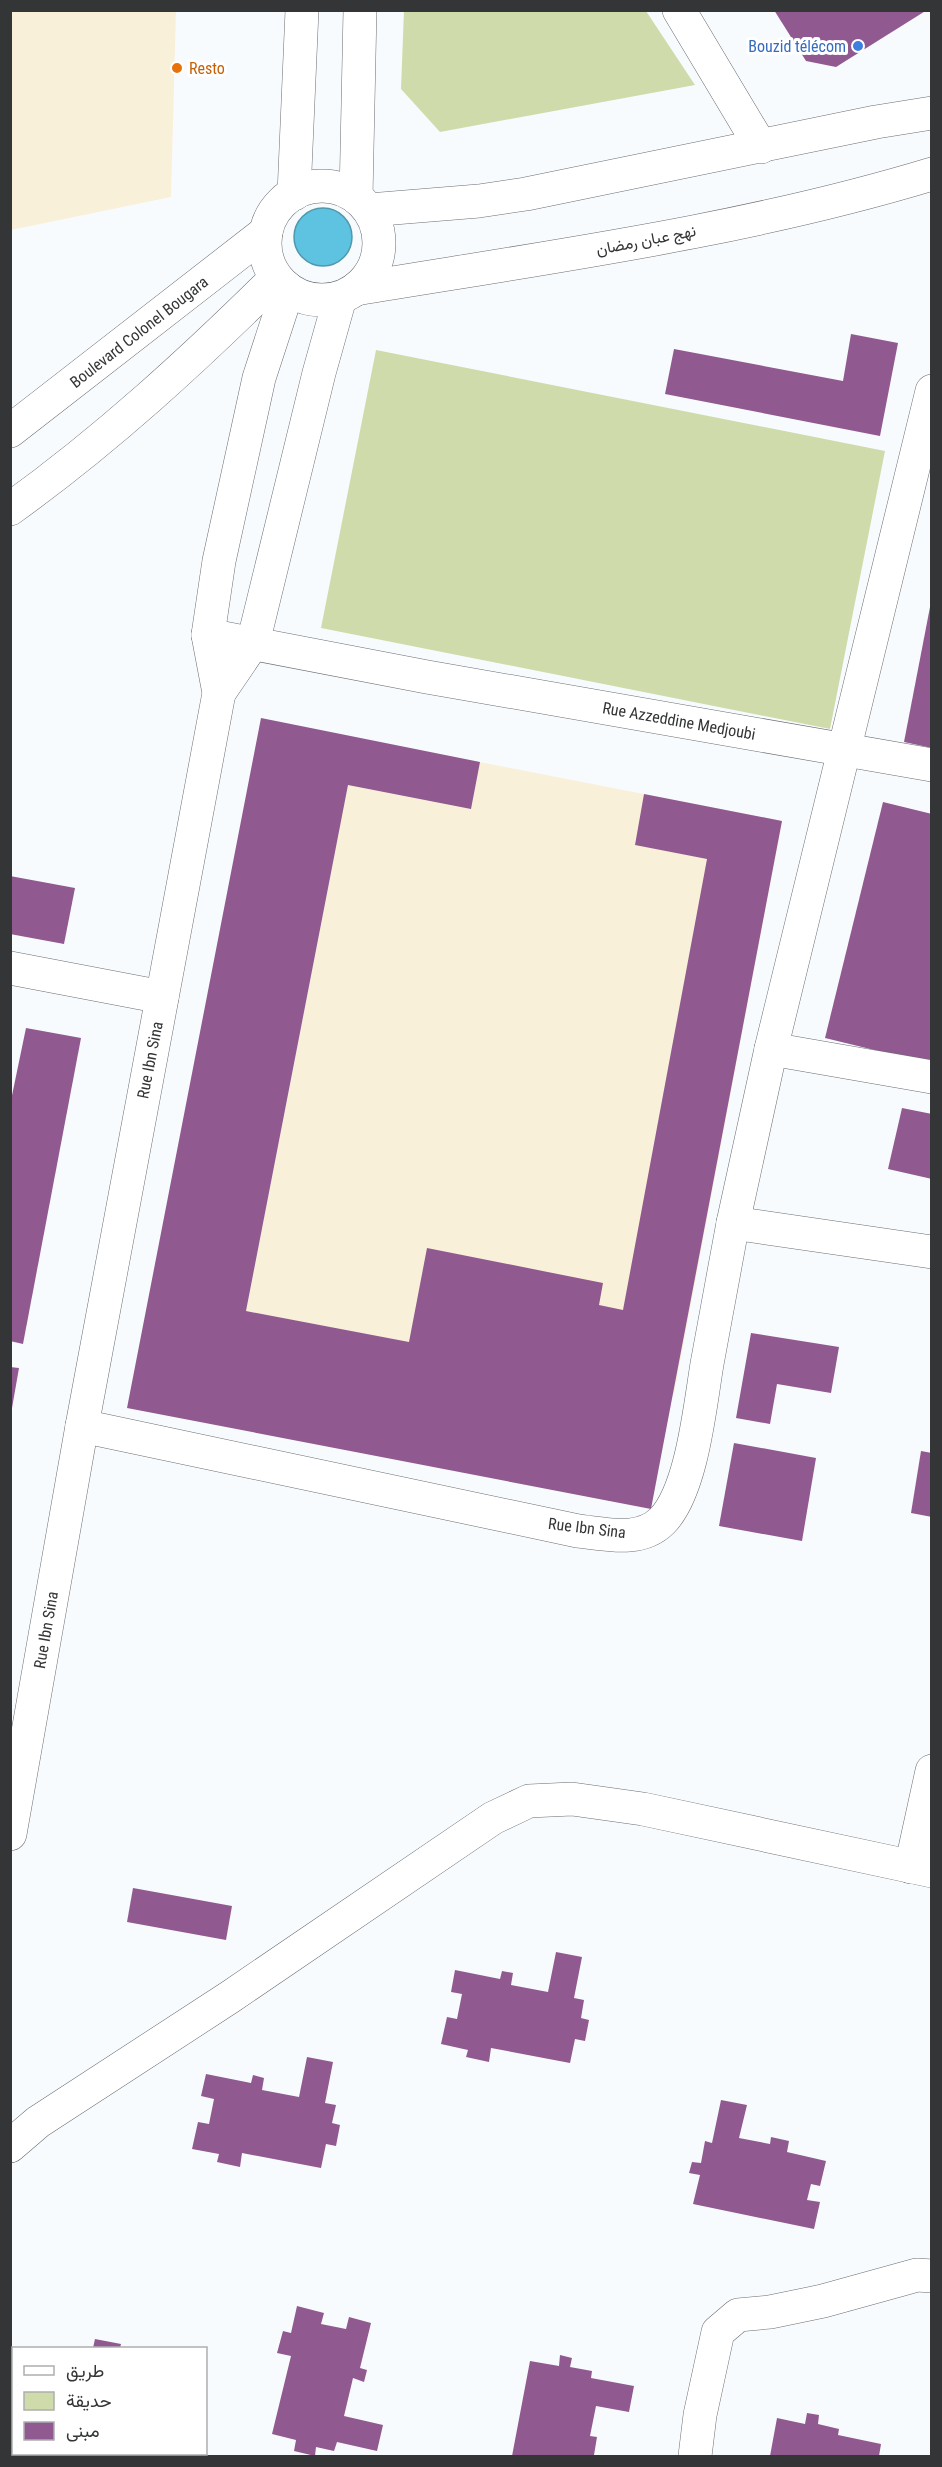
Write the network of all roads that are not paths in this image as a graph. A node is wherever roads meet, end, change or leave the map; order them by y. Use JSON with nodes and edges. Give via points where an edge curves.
{"nodes":[{"id":1,"x":302,"y":10,"type":"edge"},
{"id":2,"x":360,"y":10,"type":"edge"},
{"id":3,"x":679,"y":10,"type":"edge"},
{"id":4,"x":932,"y":112,"type":"edge"},
{"id":5,"x":761,"y":147,"type":"junction"},
{"id":6,"x":932,"y":174,"type":"edge"},
{"id":7,"x":294,"y":194,"type":"junction"},
{"id":8,"x":363,"y":203,"type":"junction"},
{"id":9,"x":266,"y":232,"type":"junction"},
{"id":10,"x":282,"y":284,"type":"junction"},
{"id":11,"x":348,"y":293,"type":"junction"},
{"id":12,"x":932,"y":391,"type":"edge"},
{"id":13,"x":10,"y":431,"type":"edge"},
{"id":14,"x":10,"y":509,"type":"edge"},
{"id":15,"x":208,"y":635,"type":"junction"},
{"id":16,"x":253,"y":643,"type":"junction"},
{"id":17,"x":219,"y":693,"type":"junction"},
{"id":18,"x":846,"y":751,"type":"junction"},
{"id":19,"x":932,"y":765,"type":"edge"},
{"id":20,"x":10,"y":968,"type":"edge"},
{"id":21,"x":162,"y":997,"type":"junction"},
{"id":22,"x":771,"y":1049,"type":"junction"},
{"id":23,"x":932,"y":1077,"type":"edge"},
{"id":24,"x":733,"y":1223,"type":"junction"},
{"id":25,"x":932,"y":1252,"type":"edge"},
{"id":26,"x":82,"y":1426,"type":"junction"},
{"id":27,"x":932,"y":1771,"type":"edge"},
{"id":28,"x":10,"y":1834,"type":"edge"},
{"id":29,"x":921,"y":1869,"type":"edge"},
{"id":30,"x":10,"y":2146,"type":"edge"},
{"id":31,"x":932,"y":2276,"type":"edge"},
{"id":32,"x":695,"y":2457,"type":"edge"}],
"edges":[{"from":1,"to":7,"type":"street"},
{"from":2,"to":8,"type":"street"},
{"from":3,"to":5,"type":"street"},
{"from":4,"to":5,"type":"street"},
{"from":5,"to":8,"type":"street","via":[[478,201]]},
{"from":6,"to":11,"type":"street","name":"نهج عبان رمضان","via":[[787,212]]},
{"from":7,"to":8,"type":"street","via":[[326,186]]},
{"from":7,"to":9,"type":"street","via":[[271,216]]},
{"from":8,"to":11,"type":"street","via":[[378,237],[377,256],[370,274]]},
{"from":9,"to":10,"type":"street","via":[[268,264]]},
{"from":9,"to":13,"type":"street","name":"Boulevard Colonel Bougara"},
{"from":10,"to":11,"type":"street","via":[[302,297],[321,301]]},
{"from":10,"to":14,"type":"street","via":[[109,432]]},
{"from":10,"to":15,"type":"street","via":[[219,561]]},
{"from":11,"to":16,"type":"street","via":[[319,373]]},
{"from":12,"to":18,"type":"street","name":"Rue Ibn Sina"},
{"from":15,"to":16,"type":"street","name":"Rue Azzeddine Medjoubi"},
{"from":15,"to":17,"type":"street"},
{"from":16,"to":17,"type":"street"},
{"from":16,"to":18,"type":"street","name":"Rue Azzeddine Medjoubi"},
{"from":17,"to":21,"type":"street","name":"Rue Ibn Sina"},
{"from":18,"to":19,"type":"street","name":"Rue Azzeddine Medjoubi"},
{"from":18,"to":22,"type":"street","name":"Rue Ibn Sina"},
{"from":20,"to":21,"type":"street"},
{"from":21,"to":26,"type":"street","name":"Rue Ibn Sina"},
{"from":22,"to":23,"type":"street"},
{"from":22,"to":24,"type":"street","name":"Rue Ibn Sina"},
{"from":24,"to":25,"type":"street"},
{"from":24,"to":26,"type":"street","name":"Rue Ibn Sina","via":[[691,1454],[677,1500],[662,1522],[643,1533],[619,1536],[578,1531]]},
{"from":26,"to":28,"type":"street","name":"Rue Ibn Sina"},
{"from":27,"to":29,"type":"street"},
{"from":29,"to":30,"type":"street","via":[[643,1809],[572,1798],[529,1801],[492,1818],[38,2122]]},
{"from":31,"to":32,"type":"street","via":[[917,2275],[823,2301],[738,2315],[718,2332]]}]}
